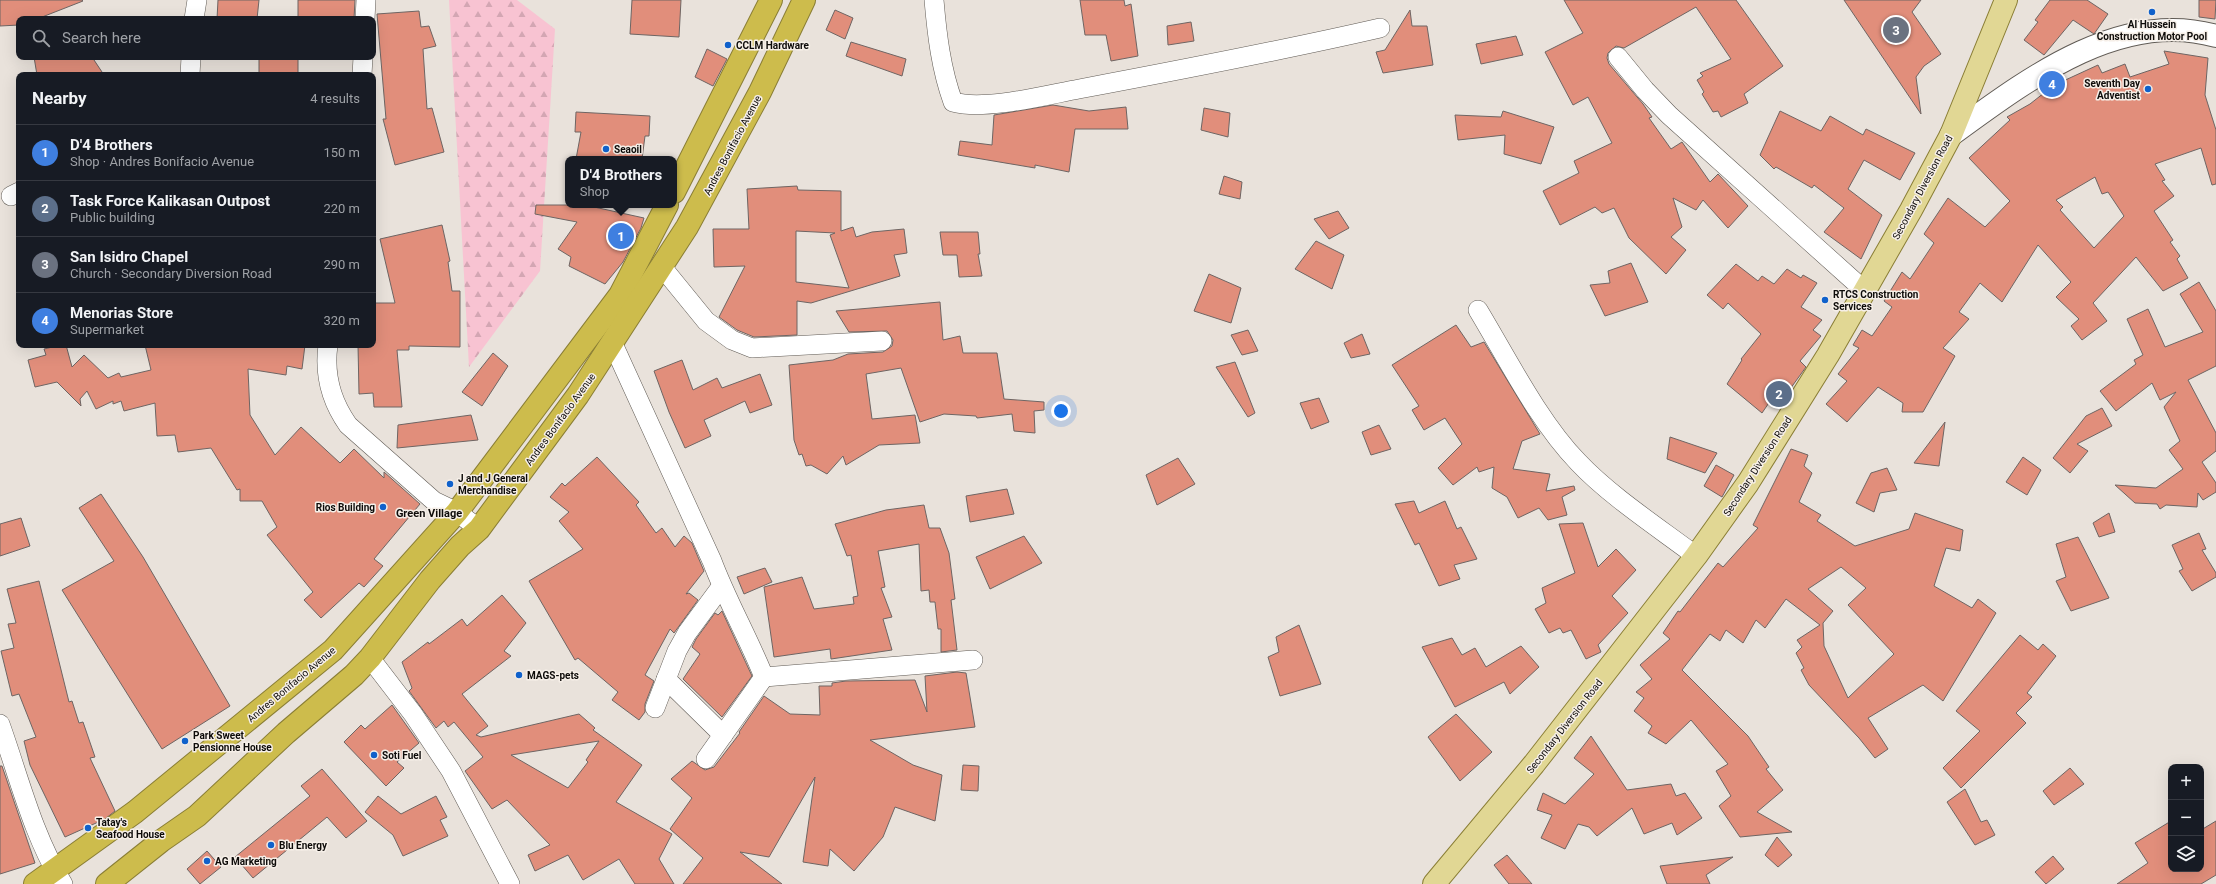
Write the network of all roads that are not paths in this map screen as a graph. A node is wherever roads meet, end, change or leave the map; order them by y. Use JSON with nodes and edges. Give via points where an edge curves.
{"nodes":[{"id":1,"x":197,"y":0,"type":"edge"},
{"id":2,"x":366,"y":0,"type":"edge"},
{"id":3,"x":770,"y":0,"type":"edge"},
{"id":4,"x":804,"y":0,"type":"edge"},
{"id":5,"x":934,"y":0,"type":"edge"},
{"id":6,"x":2006,"y":0,"type":"edge"},
{"id":7,"x":194,"y":16,"type":"edge"},
{"id":8,"x":365,"y":16,"type":"edge"},
{"id":9,"x":1380,"y":28,"type":"dead end"},
{"id":10,"x":2216,"y":36,"type":"edge"},
{"id":11,"x":1618,"y":57,"type":"dead end"},
{"id":12,"x":190,"y":60,"type":"edge"},
{"id":13,"x":363,"y":60,"type":"edge"},
{"id":14,"x":190,"y":72,"type":"edge"},
{"id":15,"x":362,"y":72,"type":"edge"},
{"id":16,"x":1951,"y":135,"type":"junction"},
{"id":17,"x":677,"y":186,"type":"edge"},
{"id":18,"x":665,"y":208,"type":"edge"},
{"id":19,"x":662,"y":267,"type":"junction"},
{"id":20,"x":1865,"y":291,"type":"junction"},
{"id":21,"x":1478,"y":310,"type":"dead end"},
{"id":22,"x":882,"y":341,"type":"dead end"},
{"id":23,"x":613,"y":344,"type":"junction"},
{"id":24,"x":328,"y":348,"type":"edge"},
{"id":25,"x":457,"y":512,"type":"junction"},
{"id":26,"x":479,"y":529,"type":"junction"},
{"id":27,"x":1696,"y":556,"type":"junction"},
{"id":28,"x":722,"y":587,"type":"junction"},
{"id":29,"x":370,"y":658,"type":"junction"},
{"id":30,"x":973,"y":660,"type":"dead end"},
{"id":31,"x":764,"y":677,"type":"junction"},
{"id":32,"x":666,"y":679,"type":"junction"},
{"id":33,"x":655,"y":708,"type":"dead end"},
{"id":34,"x":0,"y":724,"type":"edge"},
{"id":35,"x":723,"y":735,"type":"junction"},
{"id":36,"x":706,"y":758,"type":"dead end"},
{"id":37,"x":59,"y":877,"type":"edge"},
{"id":38,"x":35,"y":884,"type":"edge"},
{"id":39,"x":107,"y":884,"type":"edge"},
{"id":40,"x":510,"y":884,"type":"edge"},
{"id":41,"x":1434,"y":884,"type":"edge"}],
"edges":[{"from":1,"to":7,"type":"street"},
{"from":2,"to":8,"type":"street"},
{"from":3,"to":17,"type":"highway"},
{"from":4,"to":19,"type":"highway","name":"Andres Bonifacio Avenue","via":[[760,92],[710,187]]},
{"from":5,"to":9,"type":"street","via":[[946,82],[954,102],[965,105],[1009,101],[1130,79]]},
{"from":6,"to":16,"type":"main road","name":"Secondary Diversion Road"},
{"from":10,"to":16,"type":"street","via":[[2178,31],[2148,32],[2076,53],[2033,76]]},
{"from":11,"to":20,"type":"street","via":[[1669,115]]},
{"from":12,"to":14,"type":"street"},
{"from":13,"to":15,"type":"street"},
{"from":16,"to":20,"type":"main road","name":"Secondary Diversion Road"},
{"from":18,"to":25,"type":"highway","name":"Andres Bonifacio Avenue","via":[[620,295]]},
{"from":19,"to":22,"type":"street","via":[[706,321],[732,340],[752,348]]},
{"from":19,"to":23,"type":"highway","name":"Andres Bonifacio Avenue"},
{"from":20,"to":27,"type":"main road","name":"Secondary Diversion Road","via":[[1748,483]]},
{"from":21,"to":27,"type":"street","via":[[1548,426],[1578,462],[1621,500]]},
{"from":23,"to":26,"type":"highway","name":"Andres Bonifacio Avenue"},
{"from":23,"to":28,"type":"street"},
{"from":24,"to":25,"type":"street","via":[[329,386],[338,410],[348,425],[434,501]]},
{"from":25,"to":26,"type":"street"},
{"from":25,"to":37,"type":"highway","name":"Andres Bonifacio Avenue","via":[[333,650]]},
{"from":26,"to":29,"type":"highway","name":"Andres Bonifacio Avenue","via":[[430,580]]},
{"from":27,"to":41,"type":"main road","name":"Secondary Diversion Road","via":[[1534,764]]},
{"from":28,"to":31,"type":"street","via":[[751,643]]},
{"from":28,"to":32,"type":"street","via":[[687,633]]},
{"from":29,"to":39,"type":"highway","name":"Andres Bonifacio Avenue","via":[[197,816]]},
{"from":29,"to":40,"type":"street","via":[[451,771]]},
{"from":30,"to":31,"type":"street"},
{"from":31,"to":35,"type":"street"},
{"from":32,"to":33,"type":"street"},
{"from":32,"to":35,"type":"street"},
{"from":34,"to":37,"type":"street","via":[[38,831]]},
{"from":35,"to":36,"type":"street"},
{"from":37,"to":38,"type":"highway","name":"Andres Bonifacio Avenue"}]}
